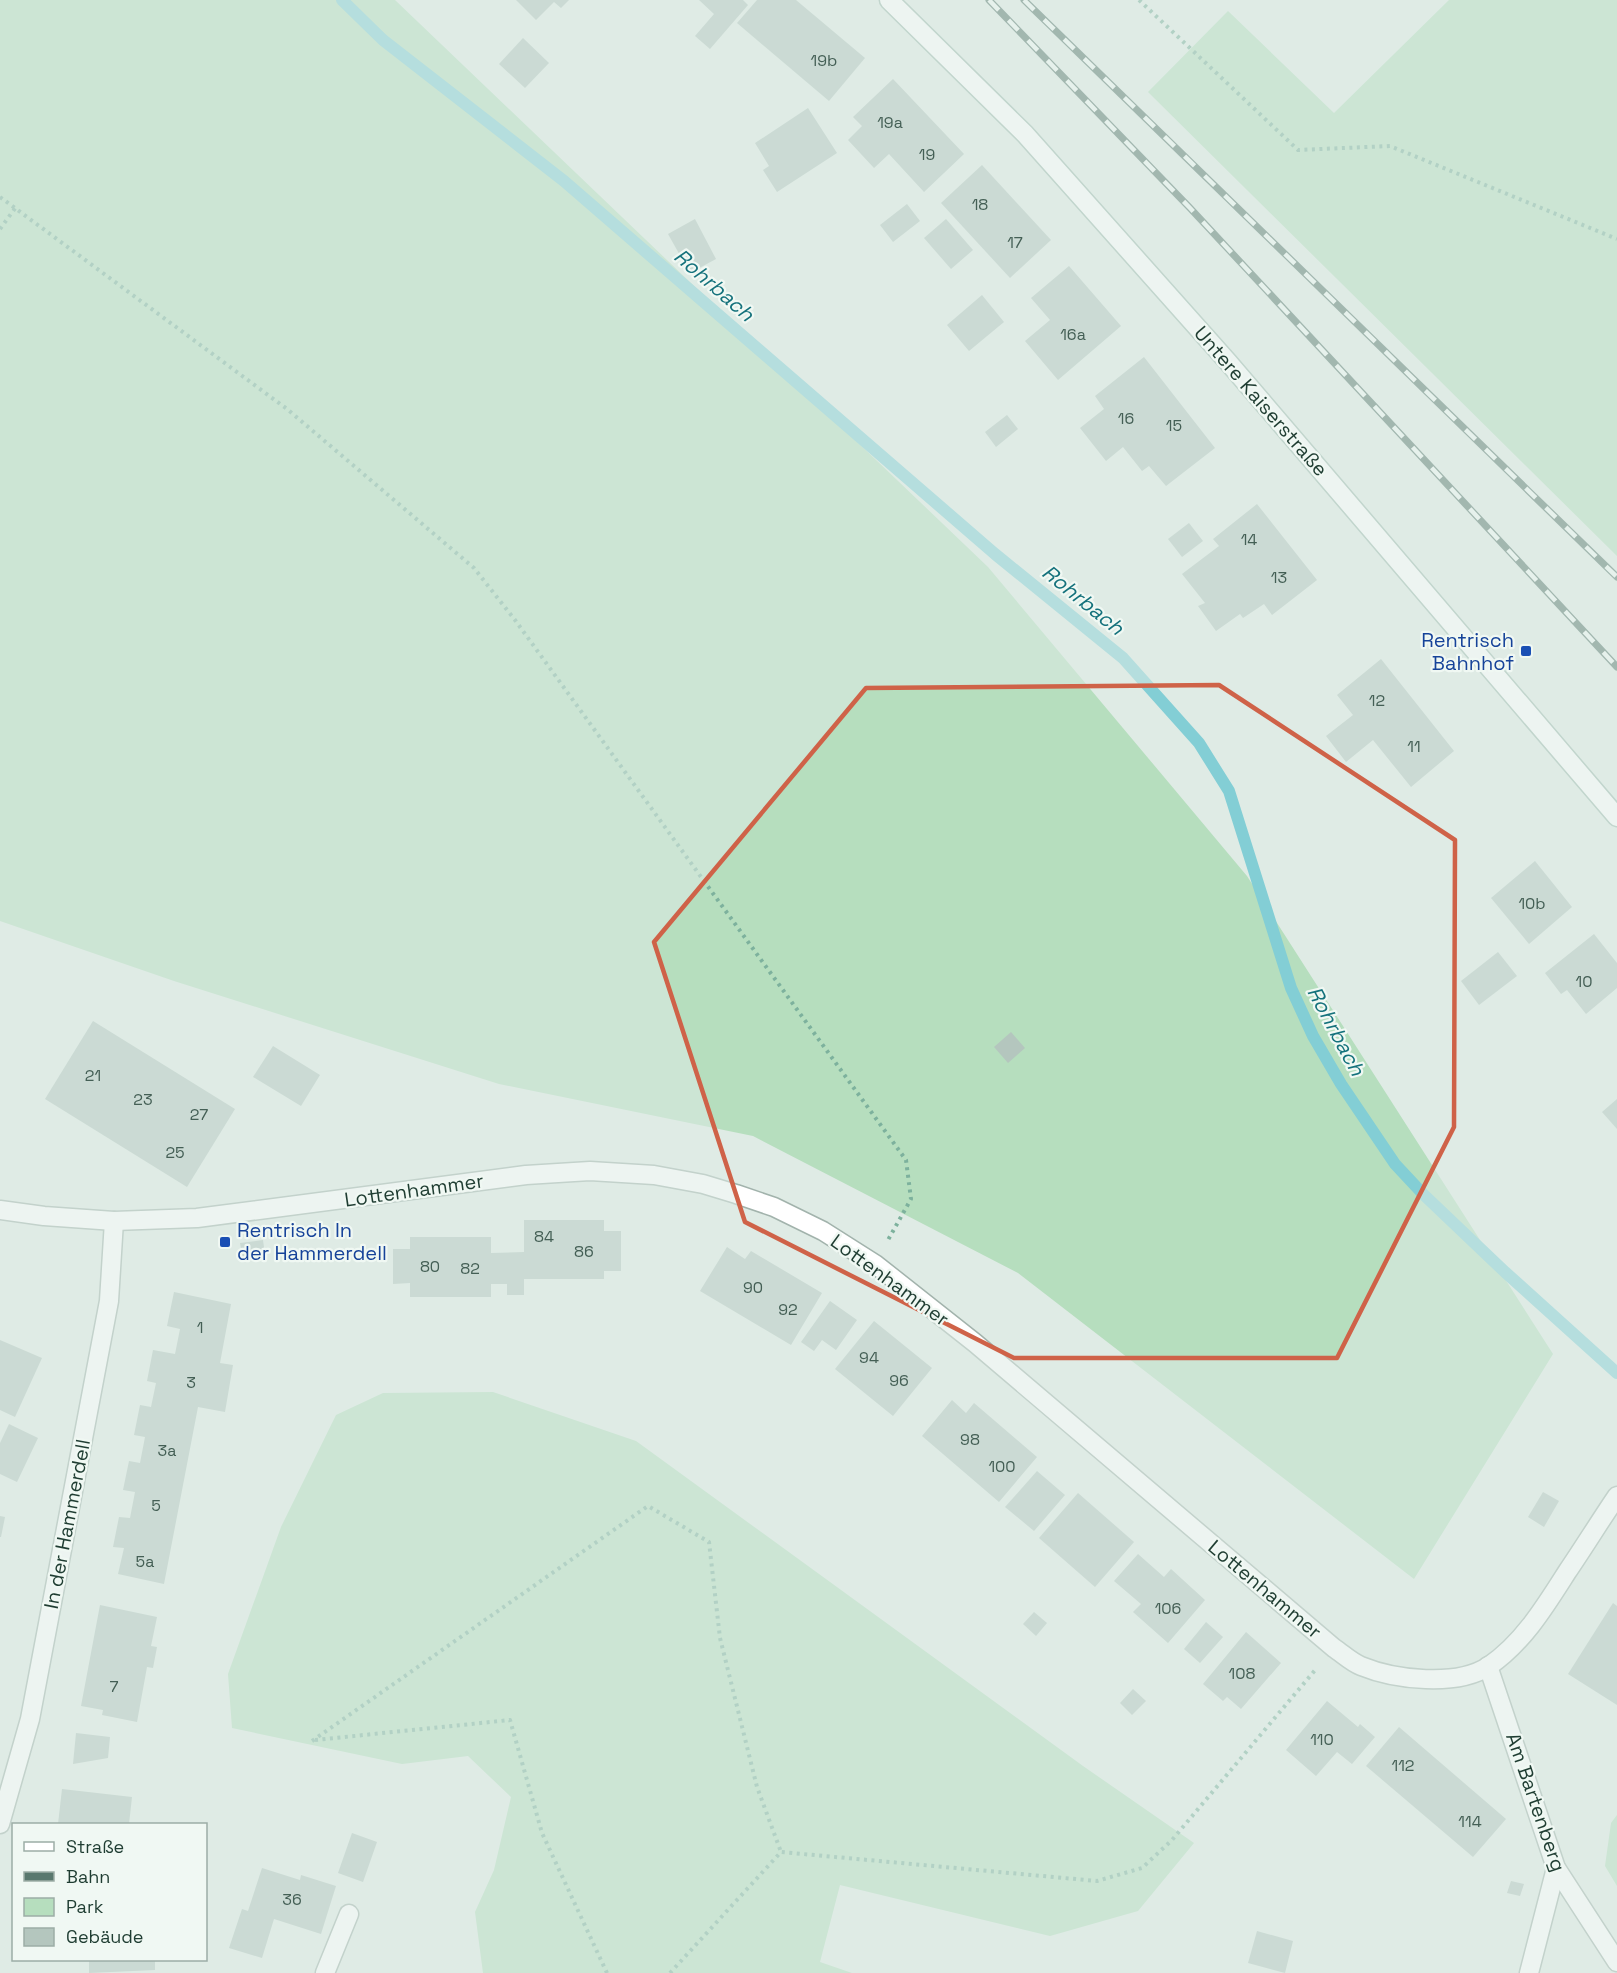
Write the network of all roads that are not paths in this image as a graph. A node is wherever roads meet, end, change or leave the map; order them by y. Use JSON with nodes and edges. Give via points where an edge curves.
{"nodes":[{"id":1,"x":889,"y":0,"type":"edge"},
{"id":2,"x":1617,"y":817,"type":"edge"},
{"id":3,"x":0,"y":1210,"type":"edge"},
{"id":4,"x":114,"y":1221,"type":"junction"},
{"id":5,"x":1617,"y":1496,"type":"edge"},
{"id":6,"x":1488,"y":1666,"type":"junction"},
{"id":7,"x":0,"y":1824,"type":"edge"},
{"id":8,"x":1556,"y":1868,"type":"junction"},
{"id":9,"x":349,"y":1914,"type":"dead end"},
{"id":10,"x":1617,"y":1962,"type":"edge"},
{"id":11,"x":325,"y":1973,"type":"edge"},
{"id":12,"x":1529,"y":1973,"type":"edge"}],
"edges":[{"from":1,"to":2,"type":"street","name":"Untere Kaiserstraße","via":[[1025,134],[1228,362]]},
{"from":3,"to":4,"type":"street","name":"Lottenhammer"},
{"from":4,"to":6,"type":"street","name":"Lottenhammer","via":[[197,1218],[526,1175],[601,1171],[654,1175],[736,1194],[813,1226],[875,1264],[975,1343],[1359,1666],[1392,1676],[1426,1680]]},
{"from":4,"to":7,"type":"street","name":"In der Hammerdell","via":[[109,1301],[39,1672]]},
{"from":5,"to":6,"type":"street","via":[[1543,1610],[1519,1640]]},
{"from":6,"to":8,"type":"street","name":"Am Bartenberg"},
{"from":8,"to":10,"type":"street","name":"Am Bartenberg"},
{"from":8,"to":12,"type":"street"},
{"from":9,"to":11,"type":"street"}]}
